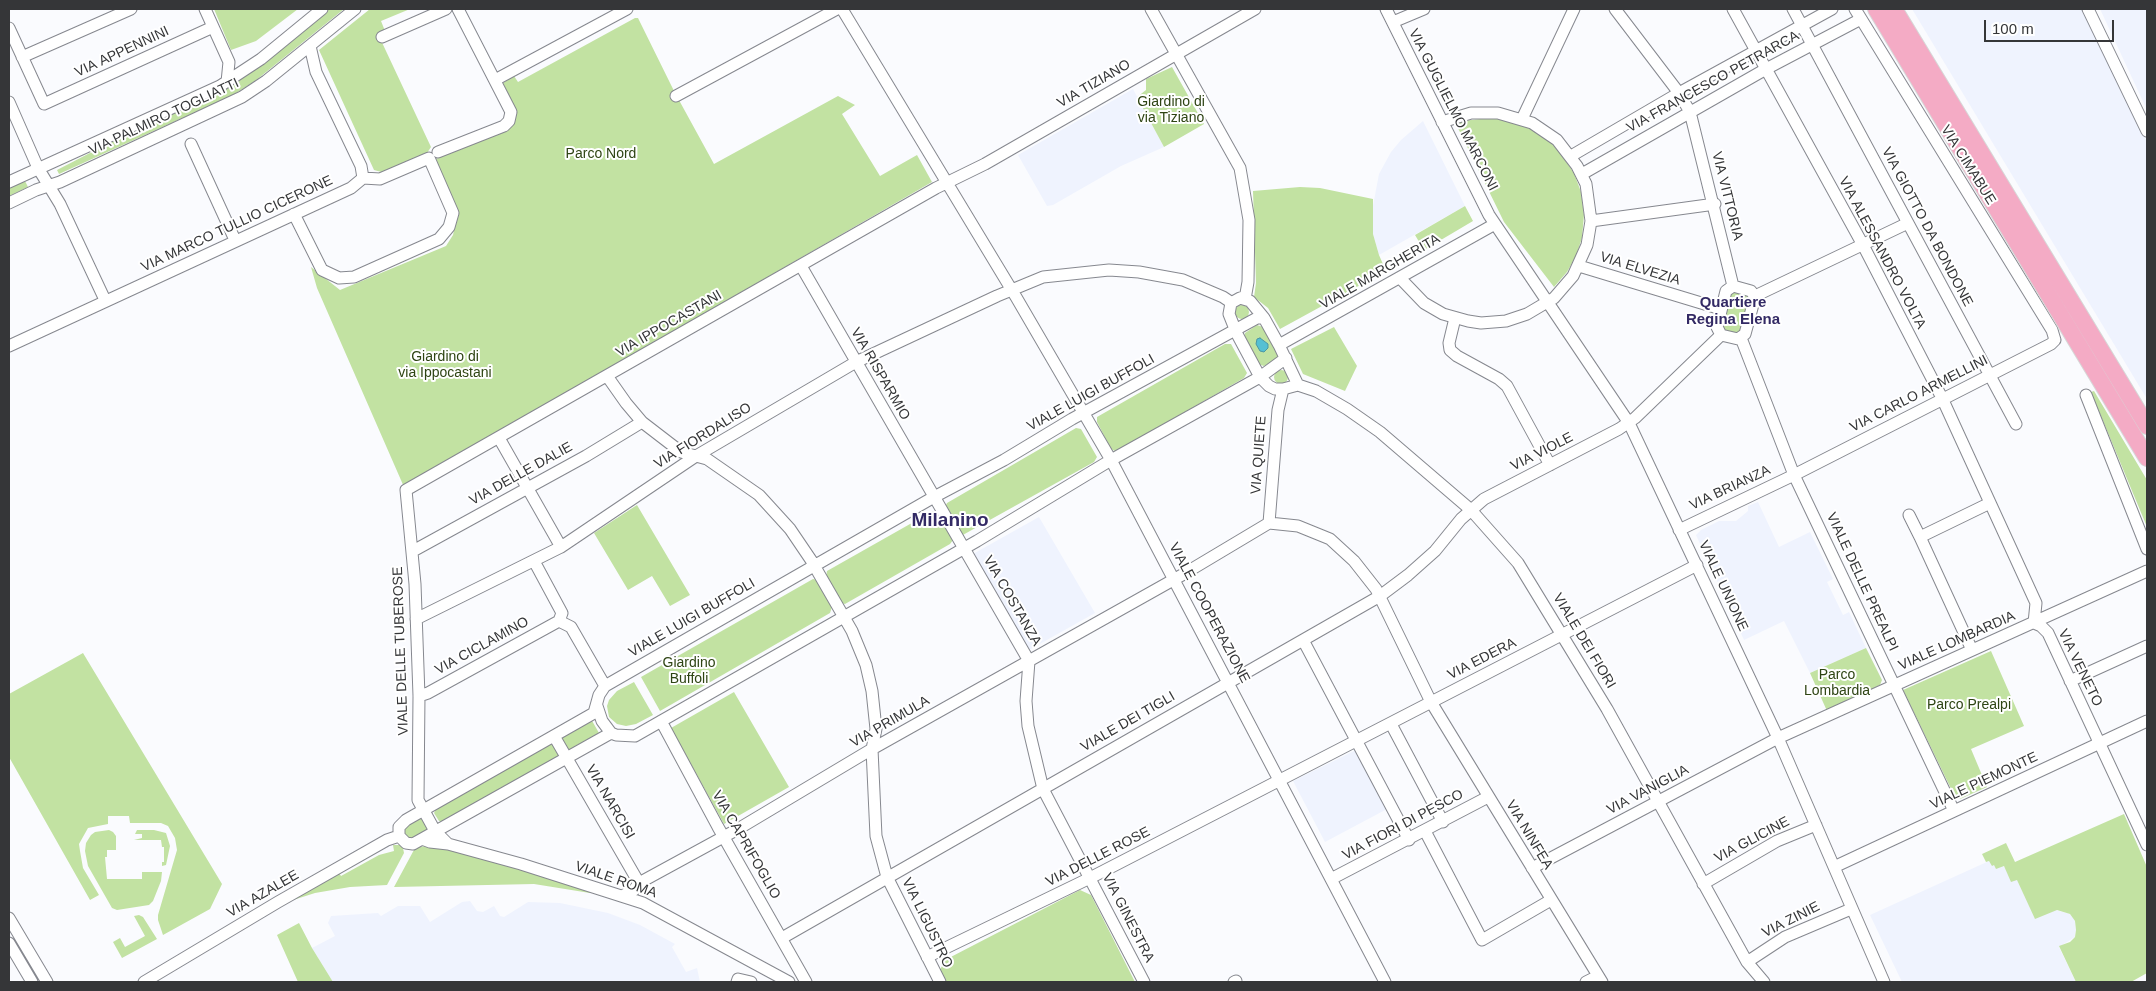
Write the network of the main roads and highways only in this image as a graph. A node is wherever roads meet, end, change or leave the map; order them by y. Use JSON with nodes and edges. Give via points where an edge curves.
{"nodes":[{"id":1,"x":1876,"y":9,"type":"edge"},
{"id":2,"x":1894,"y":9,"type":"edge"},
{"id":3,"x":2147,"y":426,"type":"edge"},
{"id":4,"x":2147,"y":458,"type":"edge"}],
"edges":[{"from":1,"to":4,"type":"highway"},
{"from":2,"to":3,"type":"highway"}]}
